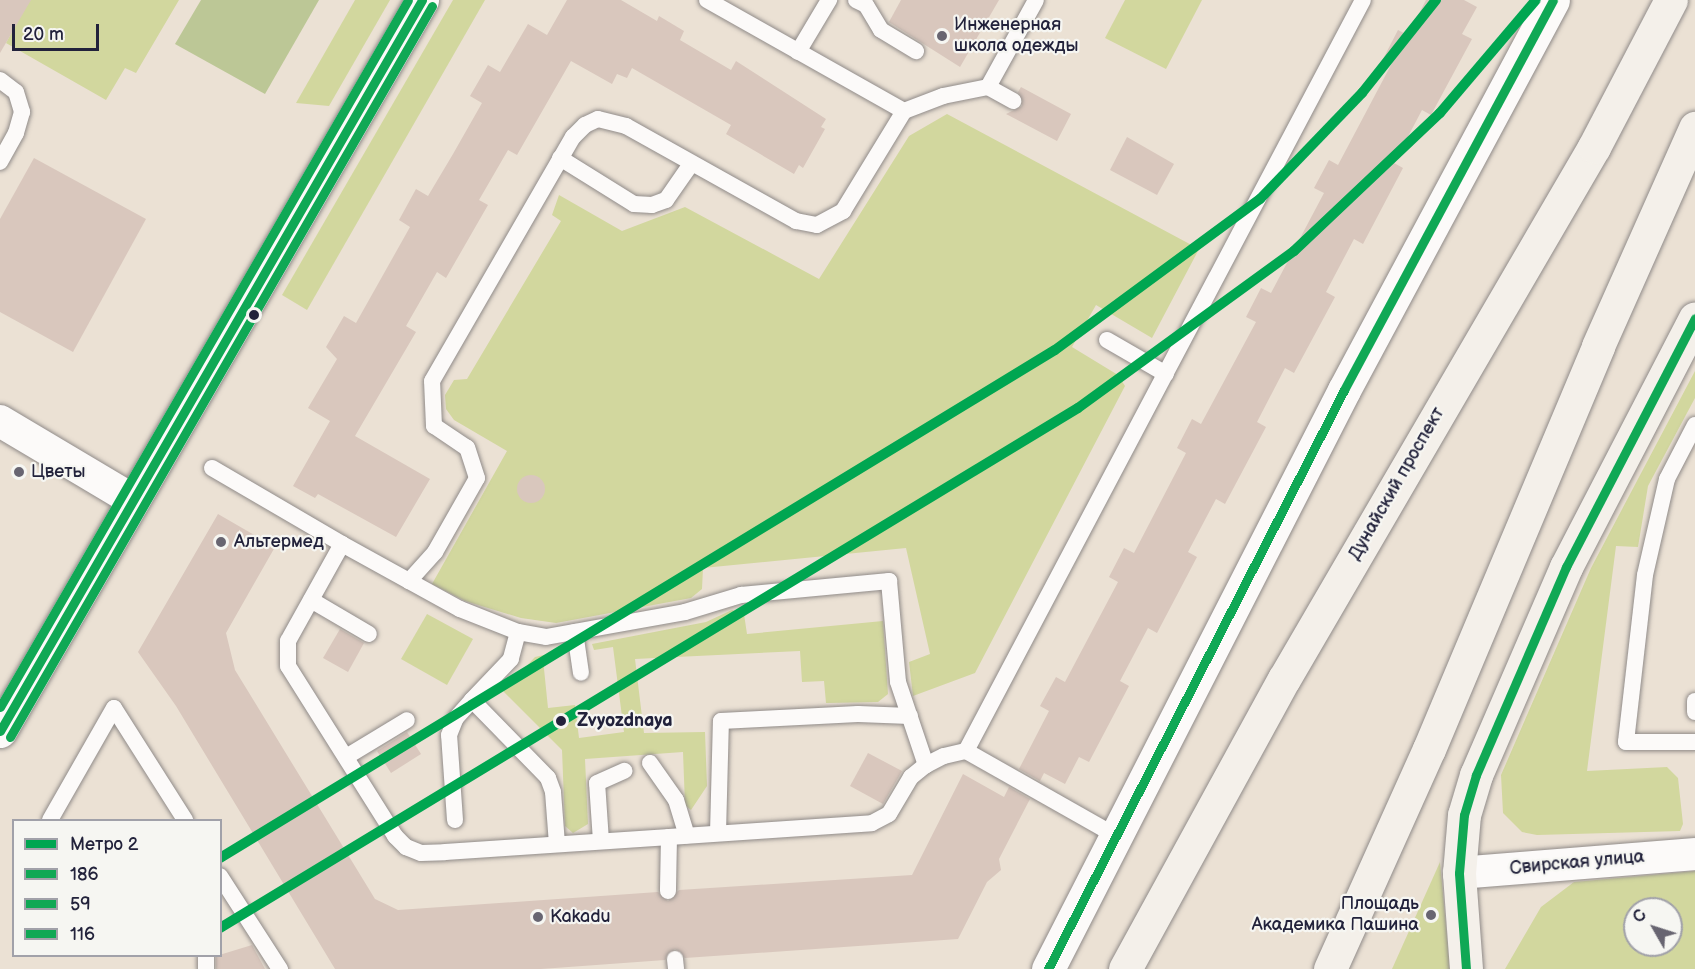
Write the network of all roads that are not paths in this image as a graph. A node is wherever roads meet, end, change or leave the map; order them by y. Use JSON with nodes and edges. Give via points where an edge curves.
{"nodes":[{"id":1,"x":422,"y":0,"type":"edge"},
{"id":2,"x":707,"y":0,"type":"edge"},
{"id":3,"x":829,"y":0,"type":"edge"},
{"id":4,"x":856,"y":0,"type":"edge"},
{"id":5,"x":1036,"y":0,"type":"edge"},
{"id":6,"x":1363,"y":0,"type":"edge"},
{"id":7,"x":1553,"y":0,"type":"edge"},
{"id":8,"x":1671,"y":0,"type":"edge"},
{"id":9,"x":916,"y":51,"type":"dead end"},
{"id":10,"x":798,"y":52,"type":"junction"},
{"id":11,"x":0,"y":80,"type":"edge"},
{"id":12,"x":988,"y":87,"type":"junction"},
{"id":13,"x":1013,"y":101,"type":"dead end"},
{"id":14,"x":904,"y":111,"type":"junction"},
{"id":15,"x":1695,"y":128,"type":"edge"},
{"id":16,"x":560,"y":158,"type":"junction"},
{"id":17,"x":0,"y":162,"type":"edge"},
{"id":18,"x":691,"y":164,"type":"junction"},
{"id":19,"x":1695,"y":318,"type":"edge"},
{"id":20,"x":1107,"y":340,"type":"dead end"},
{"id":21,"x":1166,"y":374,"type":"junction"},
{"id":22,"x":0,"y":421,"type":"edge"},
{"id":23,"x":1695,"y":425,"type":"edge"},
{"id":24,"x":212,"y":468,"type":"dead end"},
{"id":25,"x":133,"y":500,"type":"junction"},
{"id":26,"x":342,"y":544,"type":"junction"},
{"id":27,"x":409,"y":581,"type":"junction"},
{"id":28,"x":311,"y":600,"type":"junction"},
{"id":29,"x":518,"y":632,"type":"junction"},
{"id":30,"x":575,"y":632,"type":"junction"},
{"id":31,"x":369,"y":634,"type":"dead end"},
{"id":32,"x":581,"y":673,"type":"dead end"},
{"id":33,"x":472,"y":700,"type":"junction"},
{"id":34,"x":1695,"y":701,"type":"edge"},
{"id":35,"x":1695,"y":712,"type":"edge"},
{"id":36,"x":910,"y":716,"type":"junction"},
{"id":37,"x":407,"y":720,"type":"dead end"},
{"id":38,"x":0,"y":731,"type":"edge"},
{"id":39,"x":1695,"y":742,"type":"edge"},
{"id":40,"x":966,"y":752,"type":"junction"},
{"id":41,"x":346,"y":757,"type":"junction"},
{"id":42,"x":650,"y":763,"type":"dead end"},
{"id":43,"x":926,"y":765,"type":"junction"},
{"id":44,"x":624,"y":771,"type":"dead end"},
{"id":45,"x":51,"y":819,"type":"edge"},
{"id":46,"x":184,"y":819,"type":"edge"},
{"id":47,"x":454,"y":820,"type":"dead end"},
{"id":48,"x":718,"y":833,"type":"junction"},
{"id":49,"x":687,"y":835,"type":"junction"},
{"id":50,"x":669,"y":837,"type":"junction"},
{"id":51,"x":1118,"y":837,"type":"junction"},
{"id":52,"x":601,"y":841,"type":"junction"},
{"id":53,"x":557,"y":844,"type":"junction"},
{"id":54,"x":1695,"y":854,"type":"edge"},
{"id":55,"x":1459,"y":873,"type":"junction"},
{"id":56,"x":223,"y":888,"type":"edge"},
{"id":57,"x":668,"y":891,"type":"dead end"},
{"id":58,"x":280,"y":969,"type":"edge"},
{"id":59,"x":1048,"y":969,"type":"edge"},
{"id":60,"x":1125,"y":969,"type":"edge"},
{"id":61,"x":1330,"y":969,"type":"edge"},
{"id":62,"x":1466,"y":969,"type":"edge"}],
"edges":[{"from":1,"to":25,"type":"street"},
{"from":2,"to":10,"type":"lane"},
{"from":3,"to":10,"type":"lane"},
{"from":4,"to":9,"type":"lane","via":[[866,5],[881,30]]},
{"from":5,"to":12,"type":"lane"},
{"from":6,"to":21,"type":"lane"},
{"from":7,"to":51,"type":"street","via":[[1344,390]]},
{"from":8,"to":60,"type":"main road","name":"Дунайский проспект","via":[[1594,147],[1284,679]]},
{"from":10,"to":14,"type":"lane"},
{"from":11,"to":17,"type":"lane","via":[[16,92],[22,112]]},
{"from":12,"to":13,"type":"lane"},
{"from":12,"to":14,"type":"lane","via":[[943,96]]},
{"from":14,"to":18,"type":"lane","via":[[843,211],[817,225],[796,221]]},
{"from":15,"to":61,"type":"main road","via":[[1598,346],[1429,749]]},
{"from":16,"to":18,"type":"lane","via":[[573,137],[598,119],[626,126]]},
{"from":16,"to":18,"type":"lane","via":[[634,204],[652,205],[666,200]]},
{"from":16,"to":27,"type":"lane","via":[[432,381],[434,426],[467,448],[477,478],[435,552]]},
{"from":19,"to":55,"type":"main road","via":[[1566,567],[1480,763],[1469,795]]},
{"from":20,"to":21,"type":"lane"},
{"from":21,"to":40,"type":"lane"},
{"from":22,"to":25,"type":"street"},
{"from":23,"to":39,"type":"lane","via":[[1667,479],[1645,575],[1626,741]]},
{"from":24,"to":26,"type":"lane"},
{"from":25,"to":38,"type":"street"},
{"from":26,"to":27,"type":"lane"},
{"from":26,"to":28,"type":"lane"},
{"from":27,"to":29,"type":"lane","via":[[460,609]]},
{"from":28,"to":31,"type":"lane"},
{"from":28,"to":41,"type":"lane","via":[[288,641],[288,666]]},
{"from":29,"to":30,"type":"lane","via":[[546,637]]},
{"from":29,"to":33,"type":"lane","via":[[511,659]]},
{"from":30,"to":32,"type":"lane"},
{"from":30,"to":36,"type":"lane","via":[[685,612],[741,595],[889,581],[898,682]]},
{"from":33,"to":47,"type":"lane","via":[[456,718],[450,735]]},
{"from":33,"to":53,"type":"lane","via":[[548,778],[553,792]]},
{"from":34,"to":35,"type":"lane"},
{"from":36,"to":43,"type":"lane"},
{"from":36,"to":48,"type":"lane","via":[[858,714],[721,721]]},
{"from":37,"to":41,"type":"lane"},
{"from":40,"to":43,"type":"lane"},
{"from":40,"to":51,"type":"lane"},
{"from":41,"to":53,"type":"lane","via":[[395,836],[421,853]]},
{"from":42,"to":49,"type":"lane","via":[[676,800]]},
{"from":43,"to":48,"type":"lane","via":[[911,777],[889,814],[873,823]]},
{"from":44,"to":52,"type":"lane","via":[[597,783]]},
{"from":45,"to":46,"type":"lane","via":[[114,708]]},
{"from":48,"to":49,"type":"lane"},
{"from":49,"to":50,"type":"lane"},
{"from":50,"to":52,"type":"lane"},
{"from":50,"to":57,"type":"lane"},
{"from":51,"to":59,"type":"street"},
{"from":52,"to":53,"type":"lane"},
{"from":54,"to":55,"type":"street","name":"Свирская улица"},
{"from":55,"to":62,"type":"main road"},
{"from":56,"to":58,"type":"lane"}]}
